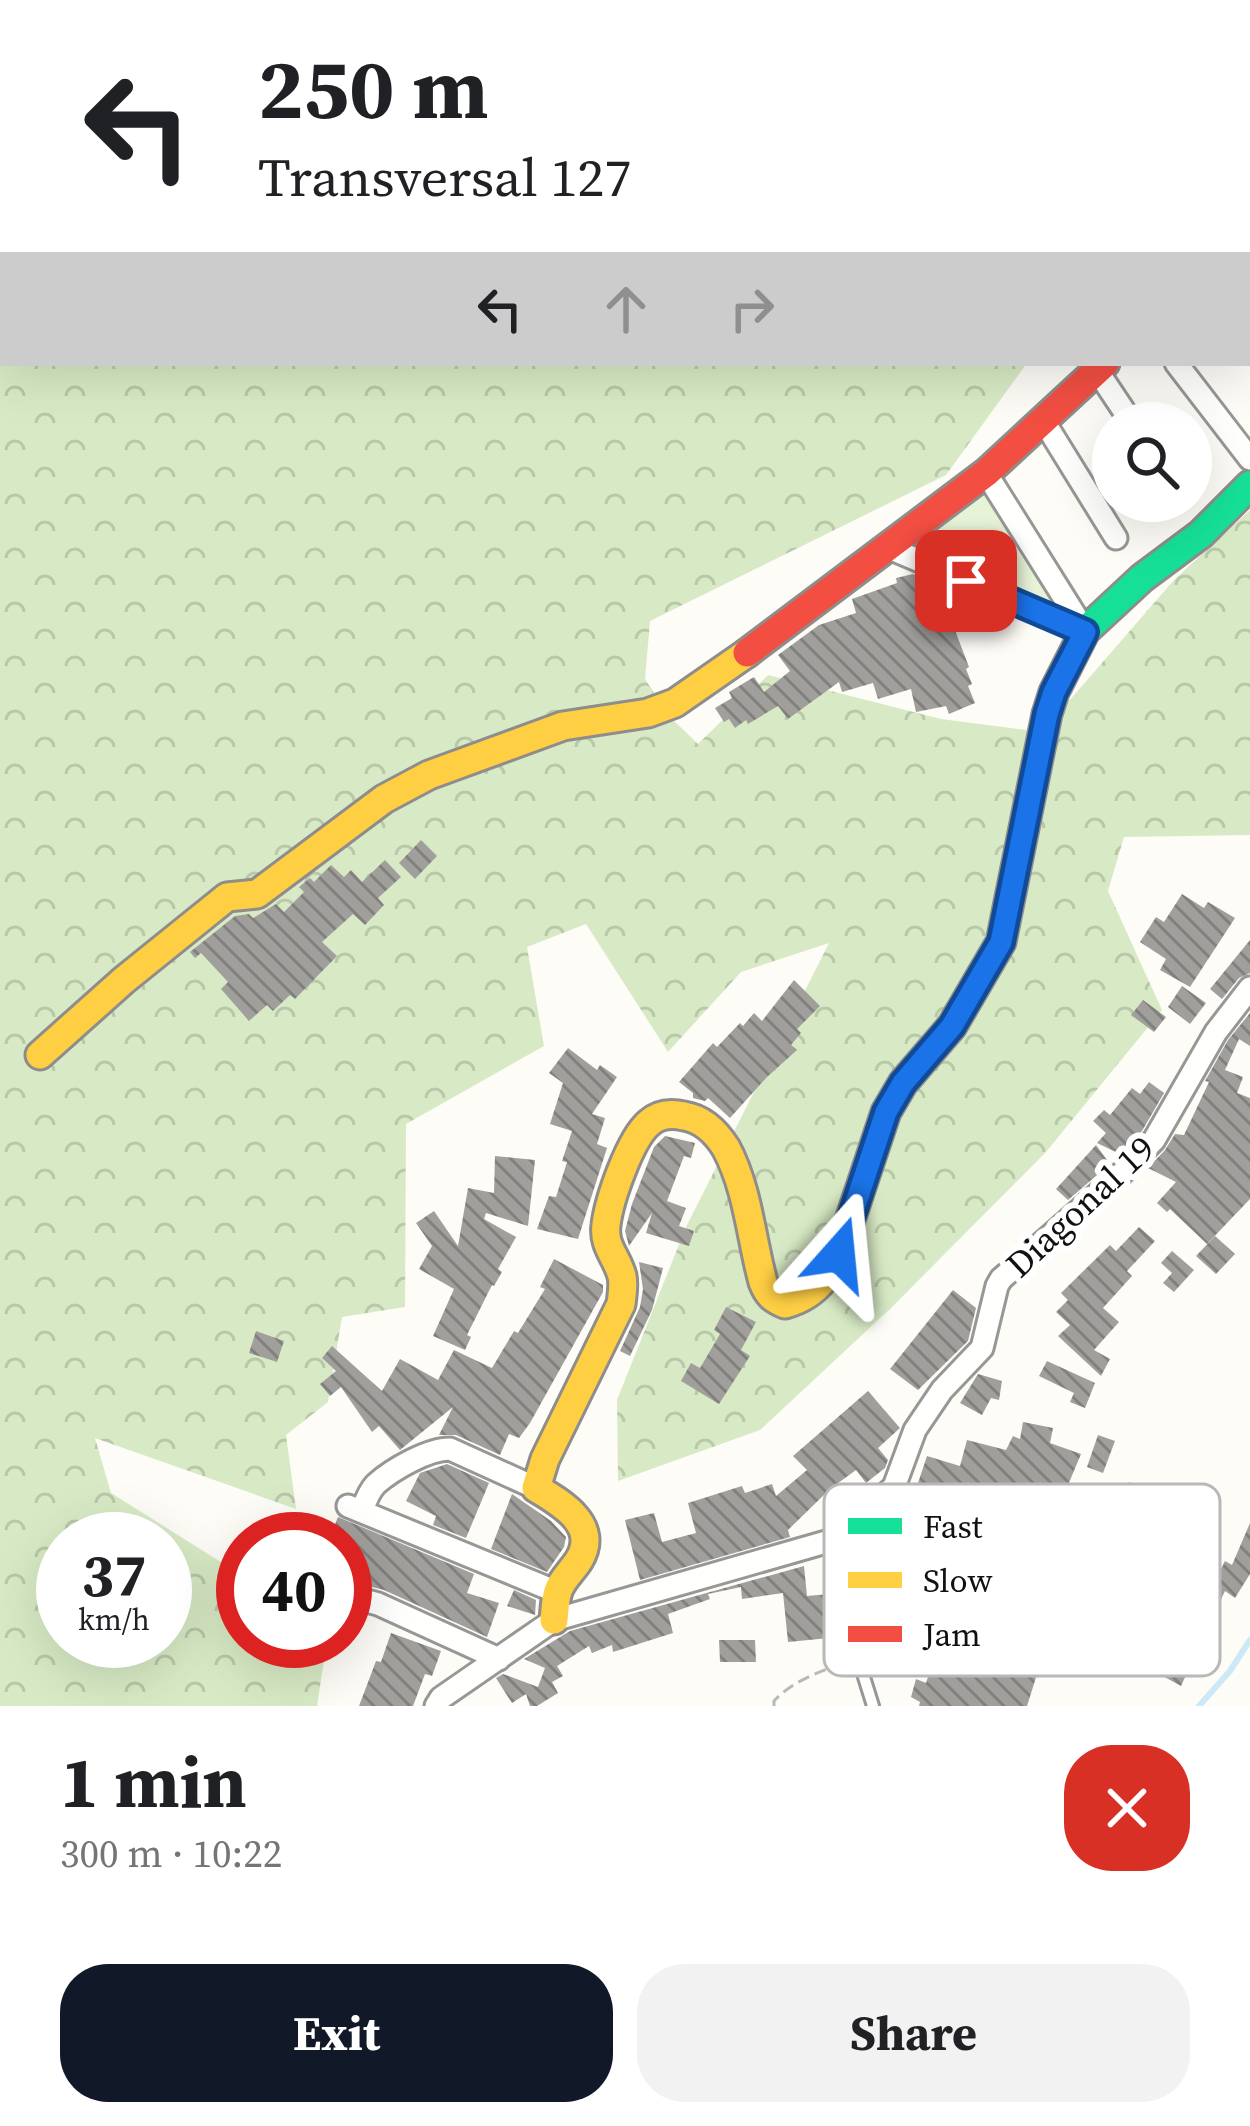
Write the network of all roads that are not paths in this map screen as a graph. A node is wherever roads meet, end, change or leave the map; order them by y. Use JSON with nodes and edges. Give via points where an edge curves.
{"nodes":[{"id":1,"x":1101,"y":366,"type":"edge"},
{"id":2,"x":1178,"y":366,"type":"edge"},
{"id":3,"x":1121,"y":402,"type":"edge"},
{"id":4,"x":1043,"y":419,"type":"junction"},
{"id":5,"x":1250,"y":459,"type":"edge"},
{"id":6,"x":986,"y":472,"type":"junction"},
{"id":7,"x":1250,"y":485,"type":"edge"},
{"id":8,"x":1116,"y":538,"type":"dead end"},
{"id":9,"x":886,"y":547,"type":"junction"},
{"id":10,"x":1085,"y":632,"type":"junction"},
{"id":11,"x":1250,"y":988,"type":"edge"},
{"id":12,"x":40,"y":1055,"type":"dead end"},
{"id":13,"x":895,"y":1484,"type":"edge"},
{"id":14,"x":536,"y":1488,"type":"junction"},
{"id":15,"x":824,"y":1542,"type":"edge"},
{"id":16,"x":372,"y":1602,"type":"edge"},
{"id":17,"x":555,"y":1606,"type":"junction"},
{"id":18,"x":500,"y":1659,"type":"junction"},
{"id":19,"x":864,"y":1676,"type":"edge"},
{"id":20,"x":438,"y":1702,"type":"edge"},
{"id":21,"x":873,"y":1706,"type":"edge"}],
"edges":[{"from":1,"to":3,"type":"street"},
{"from":1,"to":4,"type":"street"},
{"from":2,"to":5,"type":"street"},
{"from":4,"to":6,"type":"street"},
{"from":4,"to":8,"type":"street"},
{"from":6,"to":9,"type":"street"},
{"from":6,"to":10,"type":"street"},
{"from":7,"to":10,"type":"street"},
{"from":9,"to":10,"type":"street"},
{"from":9,"to":12,"type":"street","via":[[675,703],[563,726],[384,799],[257,894],[227,897]]},
{"from":10,"to":14,"type":"street","via":[[1047,714],[1001,942],[952,1026],[886,1112],[830,1273],[805,1299],[785,1304],[769,1294],[724,1144],[683,1114],[645,1125],[605,1230],[625,1278],[621,1304]]},
{"from":11,"to":13,"type":"street","name":"Diagonal 19","via":[[1154,1140],[1001,1279],[982,1348],[914,1430]]},
{"from":14,"to":17,"type":"street","via":[[585,1529],[584,1551]]},
{"from":14,"to":17,"type":"street","via":[[441,1448],[375,1485],[355,1509]]},
{"from":15,"to":17,"type":"street","name":"Diagonal 19"},
{"from":16,"to":18,"type":"street"},
{"from":17,"to":18,"type":"street","name":"Diagonal 19"},
{"from":18,"to":20,"type":"street","name":"Diagonal 19"},
{"from":19,"to":21,"type":"lane"}]}
